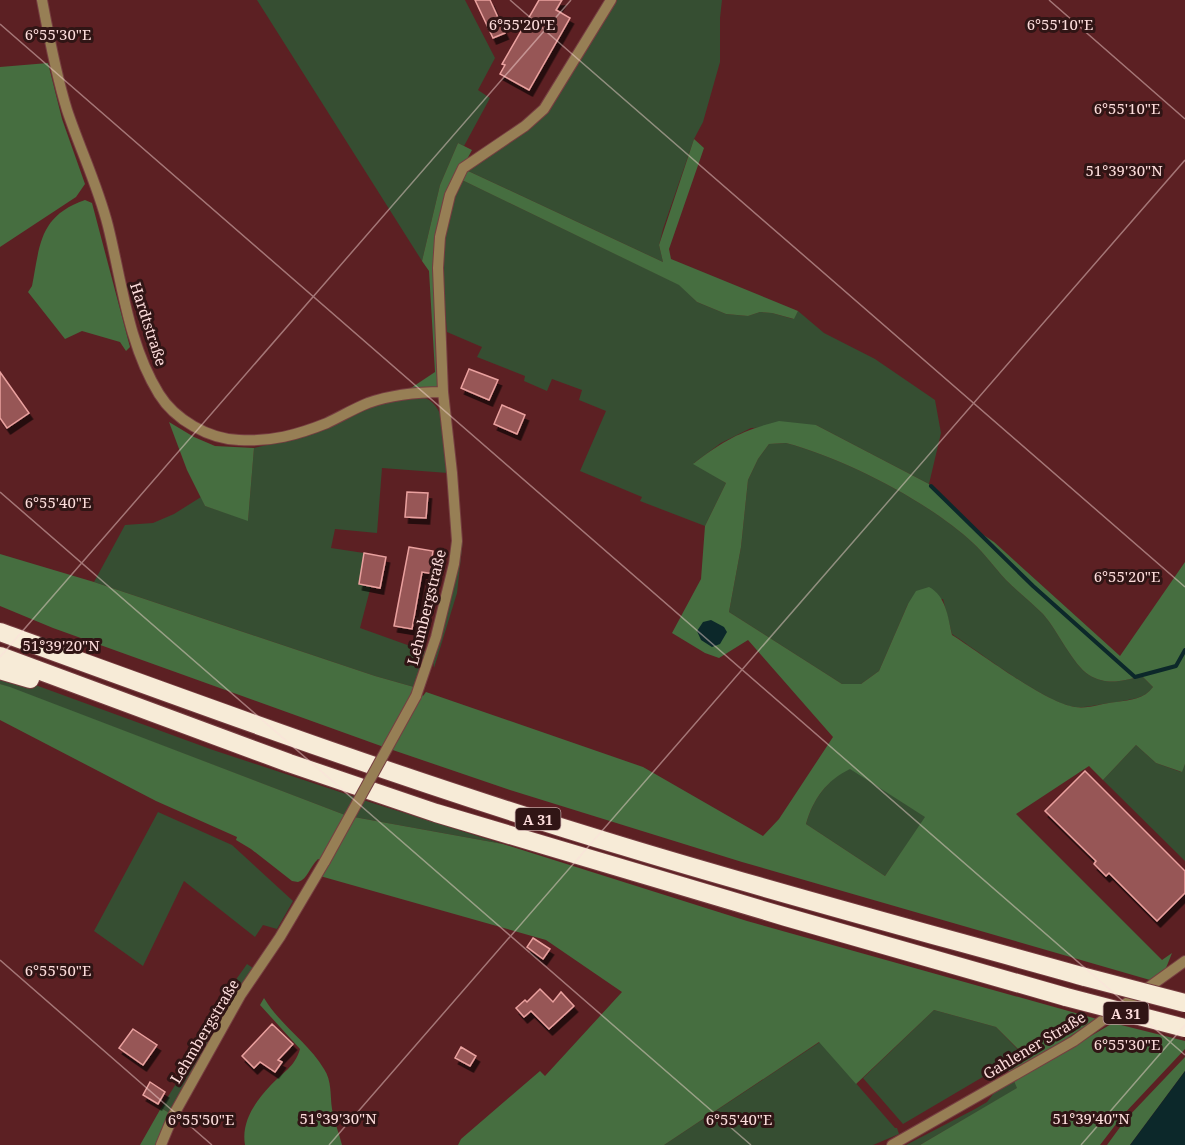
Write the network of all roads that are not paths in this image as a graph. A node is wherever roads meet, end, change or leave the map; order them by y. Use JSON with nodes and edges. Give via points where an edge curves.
{"nodes":[{"id":1,"x":42,"y":0,"type":"edge"},
{"id":2,"x":611,"y":0,"type":"edge"},
{"id":3,"x":443,"y":392,"type":"junction"},
{"id":4,"x":0,"y":632,"type":"edge"},
{"id":5,"x":0,"y":656,"type":"edge"},
{"id":6,"x":0,"y":670,"type":"edge"},
{"id":7,"x":186,"y":726,"type":"junction"},
{"id":8,"x":1185,"y":961,"type":"edge"},
{"id":9,"x":1185,"y":1003,"type":"edge"},
{"id":10,"x":1185,"y":1028,"type":"edge"},
{"id":11,"x":160,"y":1145,"type":"edge"},
{"id":12,"x":892,"y":1145,"type":"edge"}],
"edges":[{"from":1,"to":3,"type":"street","name":"Hardtstraße","via":[[67,110],[107,224],[125,307],[144,365],[160,396],[177,414],[191,425],[222,438],[278,440],[387,398],[414,392]]},
{"from":2,"to":3,"type":"street","name":"Lehmbergstraße","via":[[544,109],[472,160],[457,177],[438,253]]},
{"from":3,"to":11,"type":"street","name":"Lehmbergstraße","bridge":true,"via":[[457,541],[436,637],[416,696],[325,861],[240,996]]},
{"from":4,"to":9,"type":"highway","number":"A 31","bridge":true,"via":[[449,791],[623,847]]},
{"from":5,"to":7,"type":"highway","number":"A 31"},
{"from":6,"to":7,"type":"highway","via":[[115,708]]},
{"from":7,"to":10,"type":"highway","number":"A 31","bridge":true,"via":[[436,813],[774,914]]},
{"from":8,"to":12,"type":"street","name":"Gahlener Straße","via":[[1074,1041]]}]}
